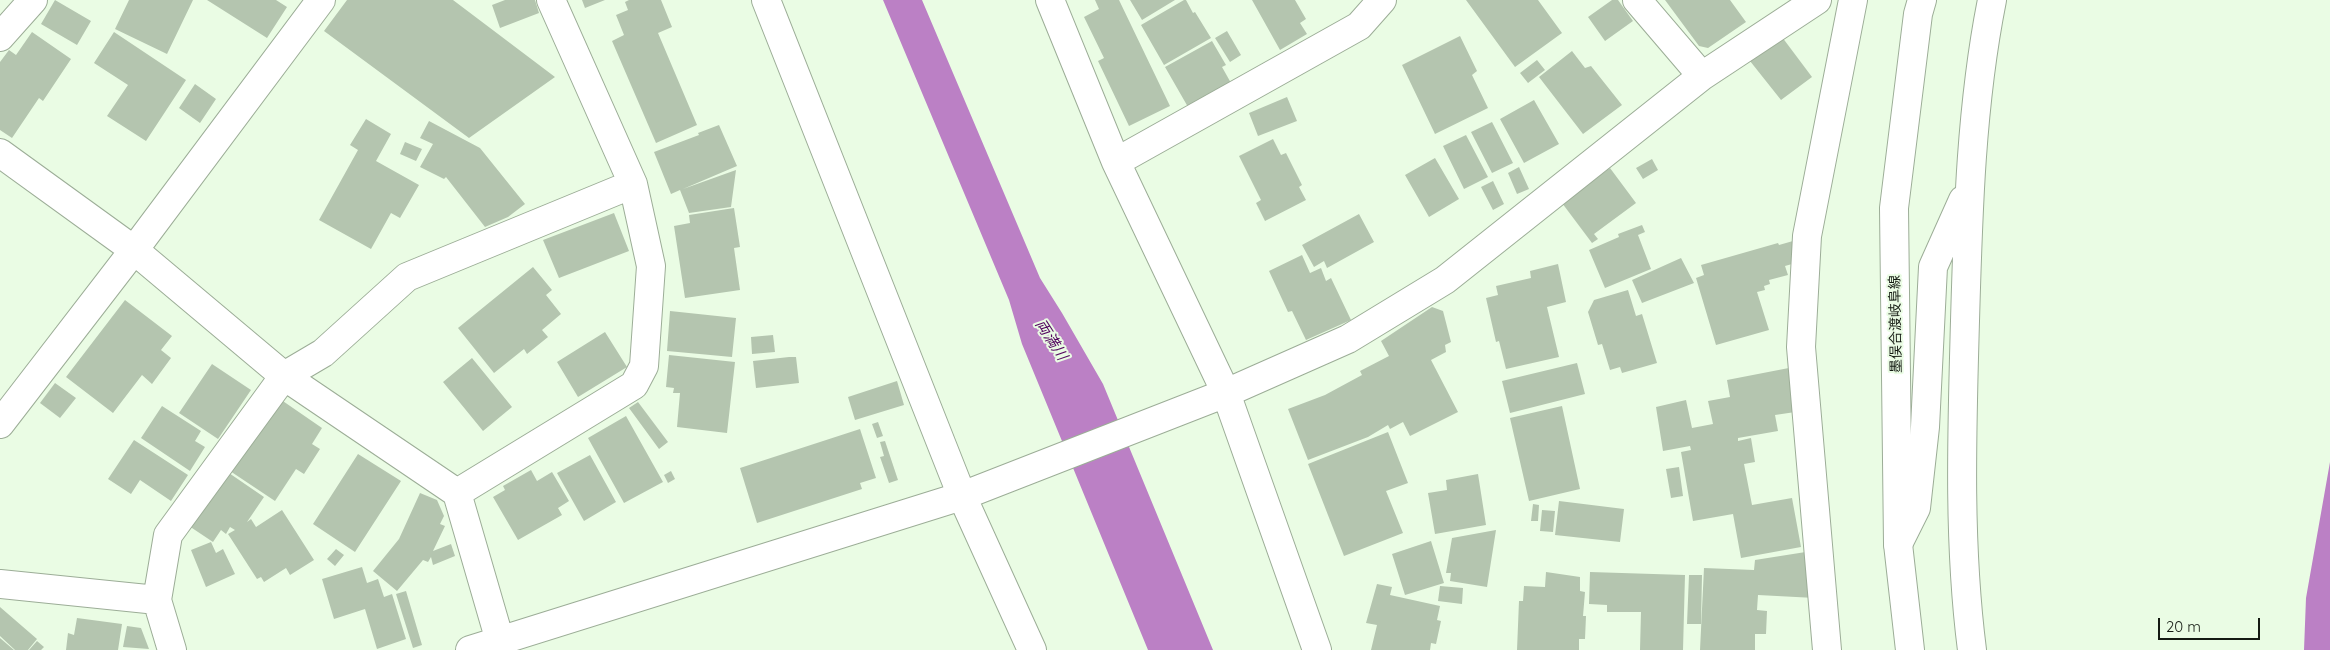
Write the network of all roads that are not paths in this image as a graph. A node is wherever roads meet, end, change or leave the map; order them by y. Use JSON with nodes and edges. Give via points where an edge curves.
{"nodes":[{"id":1,"x":33,"y":0,"type":"edge"},
{"id":2,"x":321,"y":0,"type":"edge"},
{"id":3,"x":551,"y":0,"type":"edge"},
{"id":4,"x":766,"y":0,"type":"edge"},
{"id":5,"x":1050,"y":0,"type":"edge"},
{"id":6,"x":1382,"y":0,"type":"edge"},
{"id":7,"x":1637,"y":0,"type":"edge"},
{"id":8,"x":1817,"y":0,"type":"edge"},
{"id":9,"x":1853,"y":0,"type":"edge"},
{"id":10,"x":1922,"y":0,"type":"edge"},
{"id":11,"x":1992,"y":0,"type":"edge"},
{"id":12,"x":0,"y":37,"type":"edge"},
{"id":13,"x":1702,"y":76,"type":"junction"},
{"id":14,"x":0,"y":153,"type":"edge"},
{"id":15,"x":1116,"y":162,"type":"junction"},
{"id":16,"x":633,"y":184,"type":"junction"},
{"id":17,"x":1969,"y":187,"type":"junction"},
{"id":18,"x":134,"y":250,"type":"junction"},
{"id":19,"x":284,"y":376,"type":"junction"},
{"id":20,"x":1215,"y":397,"type":"junction"},
{"id":21,"x":0,"y":424,"type":"edge"},
{"id":22,"x":971,"y":492,"type":"junction"},
{"id":23,"x":457,"y":494,"type":"junction"},
{"id":24,"x":1898,"y":544,"type":"junction"},
{"id":25,"x":0,"y":584,"type":"edge"},
{"id":26,"x":157,"y":600,"type":"junction"},
{"id":27,"x":500,"y":641,"type":"junction"},
{"id":28,"x":172,"y":650,"type":"edge"},
{"id":29,"x":470,"y":650,"type":"edge"},
{"id":30,"x":1032,"y":650,"type":"edge"},
{"id":31,"x":1317,"y":650,"type":"edge"},
{"id":32,"x":1827,"y":650,"type":"edge"},
{"id":33,"x":1910,"y":650,"type":"edge"},
{"id":34,"x":1972,"y":650,"type":"edge"}],
"edges":[{"from":1,"to":12,"type":"street"},
{"from":2,"to":18,"type":"street"},
{"from":3,"to":16,"type":"street"},
{"from":4,"to":22,"type":"street"},
{"from":5,"to":15,"type":"street"},
{"from":6,"to":15,"type":"street","via":[[1359,26]]},
{"from":7,"to":13,"type":"street"},
{"from":8,"to":13,"type":"street"},
{"from":9,"to":32,"type":"street","via":[[1807,236],[1801,347]]},
{"from":10,"to":24,"type":"street","name":"墨俣合渡岐阜線","via":[[1894,208]]},
{"from":11,"to":17,"type":"street"},
{"from":13,"to":20,"type":"street","via":[[1444,280],[1348,339]]},
{"from":14,"to":18,"type":"street"},
{"from":15,"to":20,"type":"street"},
{"from":16,"to":19,"type":"street","via":[[407,277],[323,353]]},
{"from":16,"to":23,"type":"street","via":[[651,266],[644,366],[634,385]]},
{"from":17,"to":24,"type":"street","via":[[1933,267],[1926,427],[1916,508]]},
{"from":17,"to":34,"type":"street","via":[[1960,475]]},
{"from":18,"to":19,"type":"street"},
{"from":18,"to":21,"type":"street"},
{"from":19,"to":23,"type":"street"},
{"from":19,"to":26,"type":"street","via":[[168,535]]},
{"from":20,"to":22,"type":"street"},
{"from":20,"to":31,"type":"street"},
{"from":22,"to":27,"type":"street"},
{"from":22,"to":30,"type":"street","via":[[991,563]]},
{"from":23,"to":27,"type":"street"},
{"from":24,"to":33,"type":"street","name":"墨俣合渡岐阜線"},
{"from":25,"to":26,"type":"street"},
{"from":26,"to":28,"type":"street"},
{"from":27,"to":29,"type":"street"}]}
